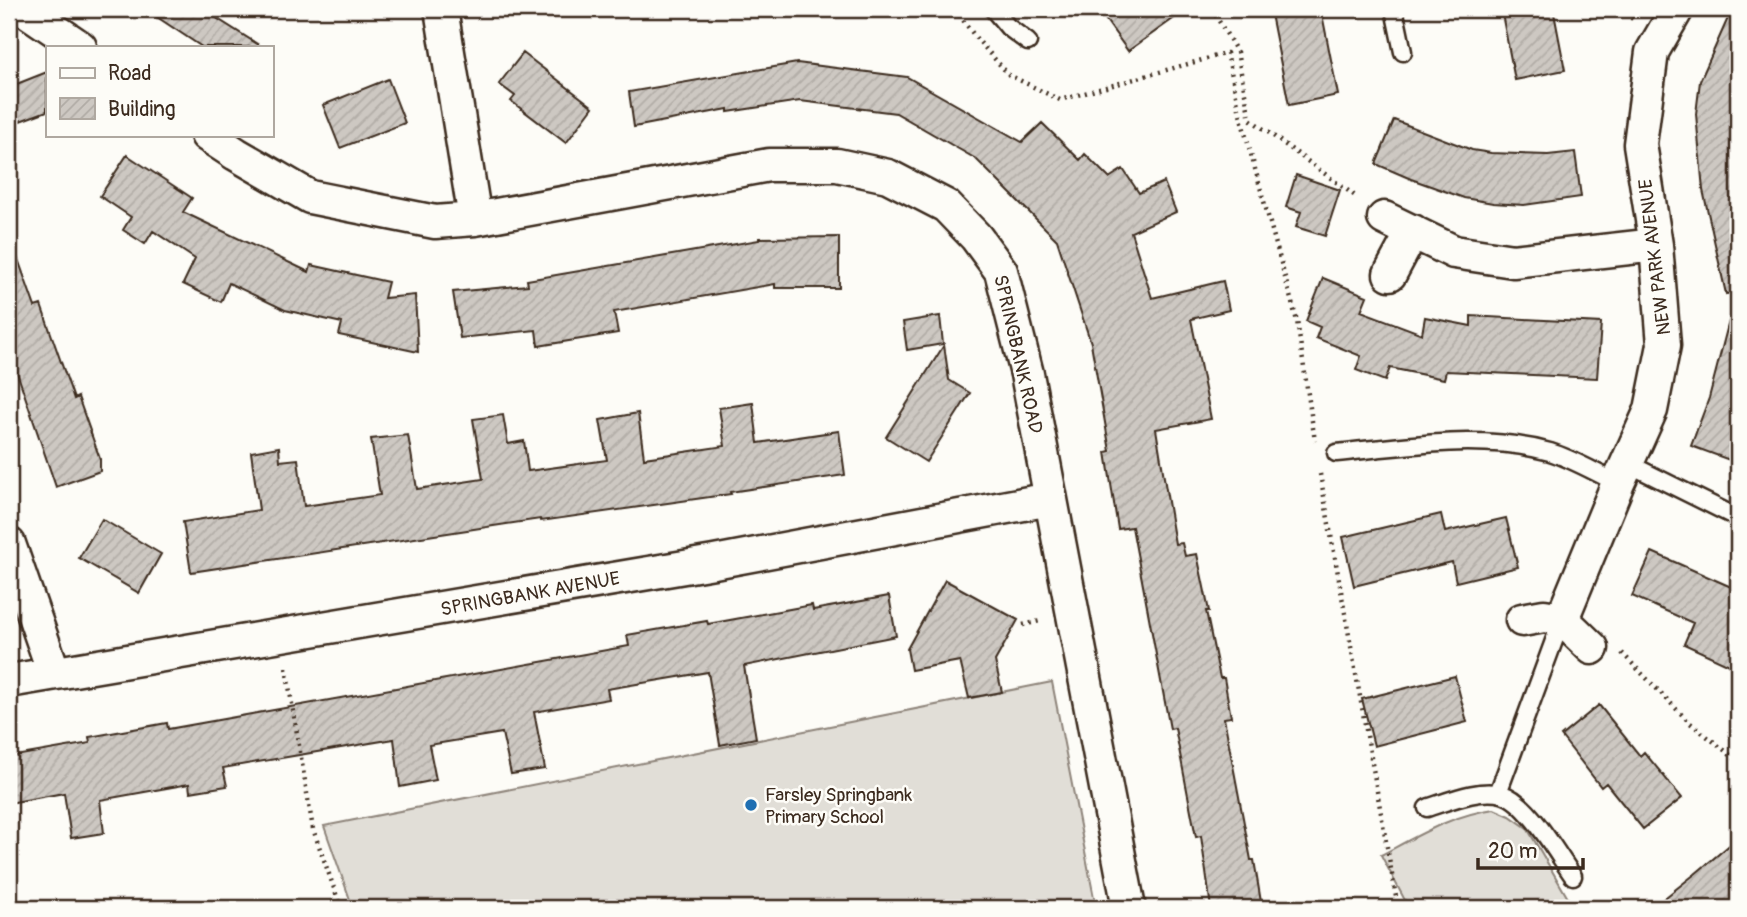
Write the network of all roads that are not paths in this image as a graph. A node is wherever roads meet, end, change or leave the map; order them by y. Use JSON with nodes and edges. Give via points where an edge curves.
{"nodes":[{"id":1,"x":24,"y":9,"type":"edge"},
{"id":2,"x":441,"y":9,"type":"edge"},
{"id":3,"x":993,"y":9,"type":"edge"},
{"id":4,"x":1394,"y":9,"type":"edge"},
{"id":5,"x":1677,"y":9,"type":"edge"},
{"id":6,"x":1027,"y":42,"type":"dead end"},
{"id":7,"x":79,"y":46,"type":"edge"},
{"id":8,"x":1403,"y":52,"type":"dead end"},
{"id":9,"x":208,"y":136,"type":"edge"},
{"id":10,"x":1384,"y":218,"type":"road end"},
{"id":11,"x":475,"y":219,"type":"junction"},
{"id":12,"x":1413,"y":231,"type":"junction"},
{"id":13,"x":1656,"y":245,"type":"junction"},
{"id":14,"x":1390,"y":274,"type":"dead end"},
{"id":15,"x":1336,"y":453,"type":"dead end"},
{"id":16,"x":1623,"y":473,"type":"junction"},
{"id":17,"x":1050,"y":499,"type":"junction"},
{"id":18,"x":1738,"y":518,"type":"edge"},
{"id":19,"x":9,"y":544,"type":"edge"},
{"id":20,"x":1562,"y":619,"type":"junction"},
{"id":21,"x":1522,"y":620,"type":"dead end"},
{"id":22,"x":1592,"y":648,"type":"road end"},
{"id":23,"x":54,"y":673,"type":"junction"},
{"id":24,"x":9,"y":681,"type":"edge"},
{"id":25,"x":1499,"y":793,"type":"junction"},
{"id":26,"x":1427,"y":808,"type":"dead end"},
{"id":27,"x":1573,"y":876,"type":"dead end"},
{"id":28,"x":1129,"y":908,"type":"edge"}],
"edges":[{"from":1,"to":7,"type":"street"},
{"from":2,"to":11,"type":"street"},
{"from":3,"to":6,"type":"lane"},
{"from":4,"to":8,"type":"lane"},
{"from":5,"to":13,"type":"street","name":"NEW PARK AVENUE","via":[[1652,52],[1640,144]]},
{"from":9,"to":11,"type":"street","name":"SPRINGBANK ROAD","via":[[310,197],[435,222]]},
{"from":10,"to":12,"type":"street"},
{"from":11,"to":17,"type":"street","name":"SPRINGBANK ROAD","via":[[769,165],[837,165],[888,176],[946,206],[1001,271],[1027,374]]},
{"from":12,"to":13,"type":"street","via":[[1454,251],[1513,261]]},
{"from":12,"to":14,"type":"street"},
{"from":13,"to":16,"type":"street","name":"NEW PARK AVENUE","via":[[1664,345],[1651,410]]},
{"from":15,"to":16,"type":"lane","via":[[1439,443],[1501,444],[1551,452]]},
{"from":16,"to":18,"type":"lane"},
{"from":16,"to":20,"type":"street","name":"NEW PARK AVENUE"},
{"from":17,"to":23,"type":"street","name":"SPRINGBANK AVENUE","via":[[714,562]]},
{"from":17,"to":28,"type":"street","name":"SPRINGBANK ROAD"},
{"from":19,"to":23,"type":"street"},
{"from":20,"to":21,"type":"street"},
{"from":20,"to":22,"type":"street"},
{"from":20,"to":25,"type":"lane"},
{"from":23,"to":24,"type":"street","name":"SPRINGBANK AVENUE"},
{"from":25,"to":26,"type":"lane","via":[[1456,798]]},
{"from":25,"to":27,"type":"lane","via":[[1511,797],[1530,815]]}]}
